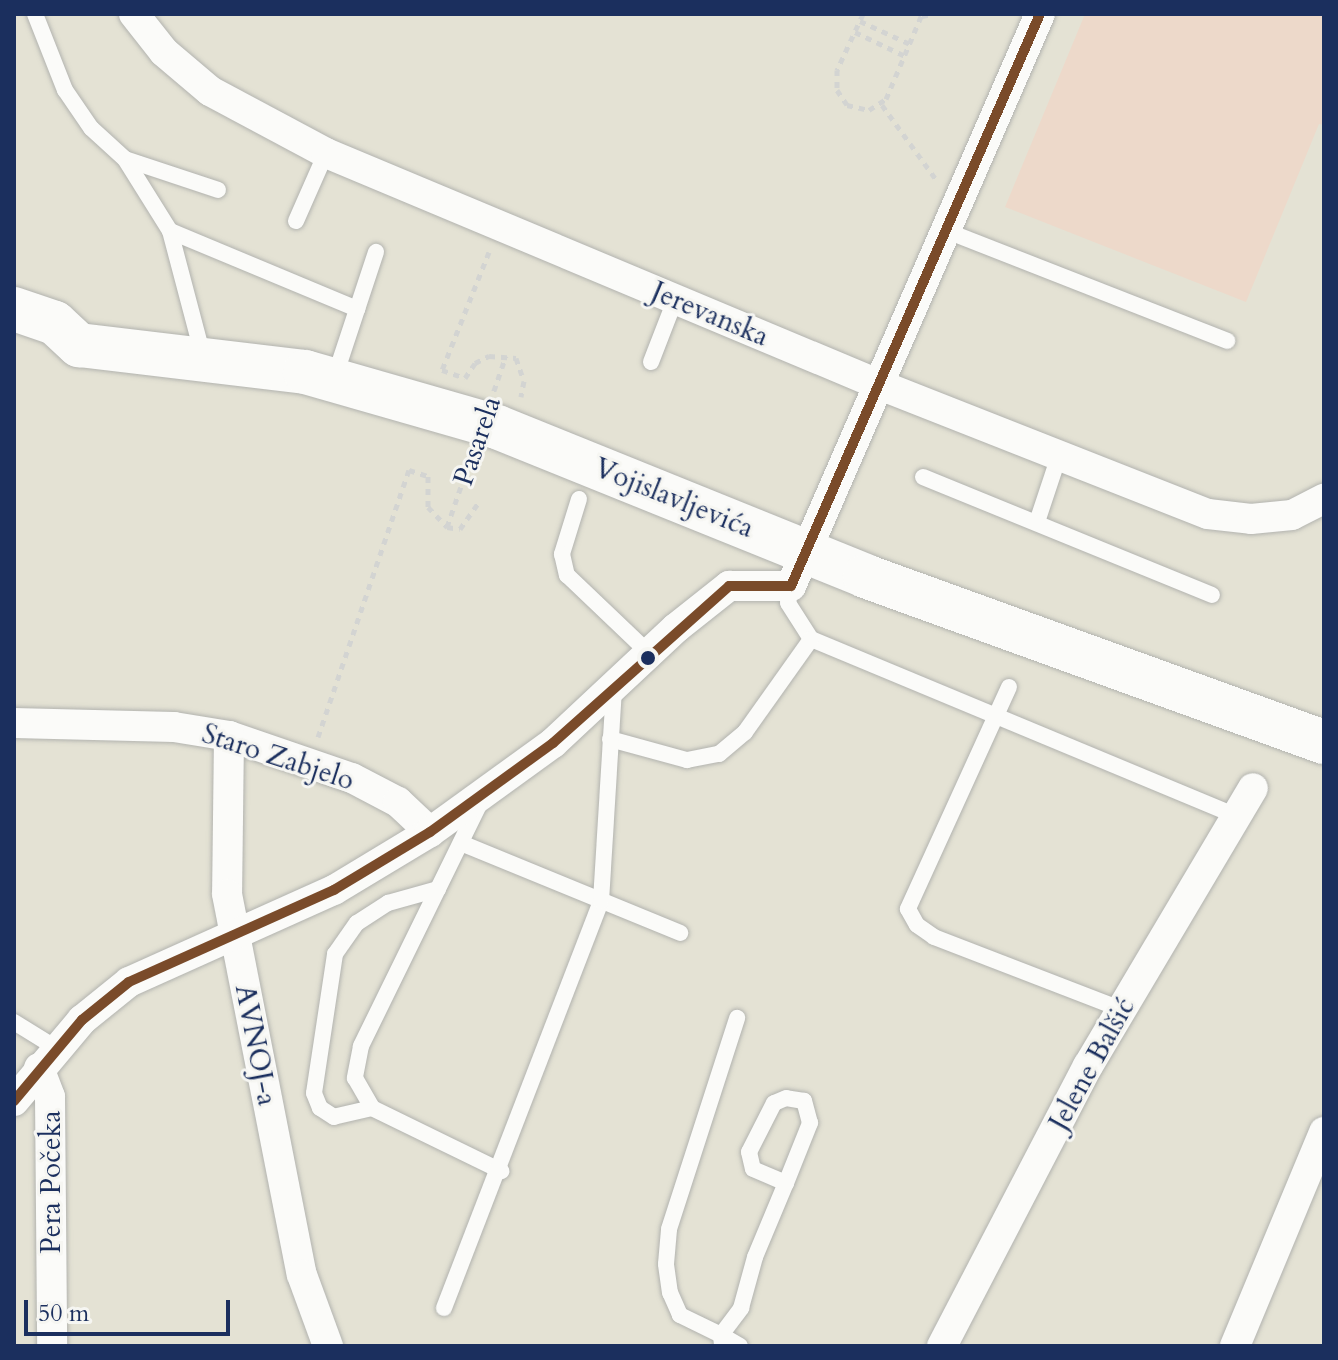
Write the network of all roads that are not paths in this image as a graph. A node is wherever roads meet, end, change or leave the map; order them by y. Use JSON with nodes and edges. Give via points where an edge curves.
{"nodes":[{"id":1,"x":35,"y":14,"type":"edge"},
{"id":2,"x":134,"y":14,"type":"edge"},
{"id":3,"x":1040,"y":14,"type":"edge"},
{"id":4,"x":326,"y":153,"type":"junction"},
{"id":5,"x":125,"y":159,"type":"junction"},
{"id":6,"x":218,"y":190,"type":"dead end"},
{"id":7,"x":296,"y":221,"type":"dead end"},
{"id":8,"x":170,"y":231,"type":"junction"},
{"id":9,"x":947,"y":231,"type":"junction"},
{"id":10,"x":376,"y":252,"type":"dead end"},
{"id":11,"x":675,"y":300,"type":"junction"},
{"id":12,"x":14,"y":309,"type":"edge"},
{"id":13,"x":357,"y":309,"type":"junction"},
{"id":14,"x":1227,"y":341,"type":"dead end"},
{"id":15,"x":203,"y":358,"type":"junction"},
{"id":16,"x":651,"y":362,"type":"dead end"},
{"id":17,"x":334,"y":379,"type":"junction"},
{"id":18,"x":880,"y":385,"type":"junction"},
{"id":19,"x":1059,"y":456,"type":"junction"},
{"id":20,"x":923,"y":477,"type":"dead end"},
{"id":21,"x":579,"y":499,"type":"dead end"},
{"id":22,"x":1324,"y":499,"type":"edge"},
{"id":23,"x":1037,"y":522,"type":"junction"},
{"id":24,"x":799,"y":570,"type":"junction"},
{"id":25,"x":1212,"y":595,"type":"dead end"},
{"id":26,"x":811,"y":639,"type":"junction"},
{"id":27,"x":649,"y":653,"type":"junction"},
{"id":28,"x":614,"y":685,"type":"junction"},
{"id":29,"x":1009,"y":687,"type":"dead end"},
{"id":30,"x":996,"y":714,"type":"junction"},
{"id":31,"x":14,"y":723,"type":"edge"},
{"id":32,"x":229,"y":736,"type":"junction"},
{"id":33,"x":610,"y":739,"type":"junction"},
{"id":34,"x":1324,"y":742,"type":"edge"},
{"id":35,"x":1253,"y":788,"type":"dead end"},
{"id":36,"x":486,"y":791,"type":"junction"},
{"id":37,"x":1237,"y":816,"type":"junction"},
{"id":38,"x":430,"y":832,"type":"junction"},
{"id":39,"x":461,"y":843,"type":"junction"},
{"id":40,"x":438,"y":889,"type":"junction"},
{"id":41,"x":601,"y":901,"type":"junction"},
{"id":42,"x":680,"y":933,"type":"dead end"},
{"id":43,"x":235,"y":936,"type":"junction"},
{"id":44,"x":1121,"y":1009,"type":"junction"},
{"id":45,"x":737,"y":1018,"type":"dead end"},
{"id":46,"x":14,"y":1022,"type":"edge"},
{"id":47,"x":48,"y":1058,"type":"junction"},
{"id":48,"x":14,"y":1101,"type":"edge"},
{"id":49,"x":372,"y":1108,"type":"junction"},
{"id":50,"x":1324,"y":1132,"type":"edge"},
{"id":51,"x":501,"y":1171,"type":"junction"},
{"id":52,"x":786,"y":1183,"type":"junction"},
{"id":53,"x":444,"y":1308,"type":"dead end"},
{"id":54,"x":721,"y":1340,"type":"edge"},
{"id":55,"x":52,"y":1346,"type":"edge"},
{"id":56,"x":328,"y":1346,"type":"edge"},
{"id":57,"x":740,"y":1346,"type":"edge"},
{"id":58,"x":942,"y":1346,"type":"edge"},
{"id":59,"x":1235,"y":1346,"type":"edge"}],
"edges":[{"from":1,"to":5,"type":"lane","via":[[41,42],[65,90],[91,128]]},
{"from":2,"to":4,"type":"street","name":"Jerevanska","via":[[164,52],[210,91]]},
{"from":3,"to":9,"type":"street"},
{"from":4,"to":7,"type":"lane"},
{"from":4,"to":11,"type":"street","name":"Jerevanska"},
{"from":5,"to":6,"type":"lane"},
{"from":5,"to":8,"type":"lane"},
{"from":8,"to":13,"type":"lane"},
{"from":8,"to":15,"type":"lane"},
{"from":9,"to":14,"type":"lane"},
{"from":9,"to":18,"type":"street"},
{"from":10,"to":13,"type":"lane"},
{"from":11,"to":16,"type":"lane"},
{"from":11,"to":18,"type":"street","name":"Jerevanska"},
{"from":12,"to":15,"type":"main road","name":"Vojislavljevića","via":[[55,323],[79,345]]},
{"from":13,"to":17,"type":"lane"},
{"from":15,"to":17,"type":"main road","name":"Vojislavljevića"},
{"from":17,"to":24,"type":"main road","name":"Vojislavljevića","via":[[529,438]]},
{"from":18,"to":19,"type":"street","name":"Jerevanska"},
{"from":18,"to":24,"type":"street"},
{"from":19,"to":22,"type":"street","name":"Jerevanska","via":[[1208,514],[1251,519],[1292,515]]},
{"from":19,"to":23,"type":"lane"},
{"from":20,"to":23,"type":"lane"},
{"from":21,"to":27,"type":"lane","via":[[562,554],[567,575]]},
{"from":23,"to":25,"type":"lane"},
{"from":24,"to":26,"type":"lane","via":[[788,603]]},
{"from":24,"to":27,"type":"street","via":[[729,586]]},
{"from":24,"to":34,"type":"main road","name":"Vojislavljevića"},
{"from":26,"to":30,"type":"lane"},
{"from":26,"to":33,"type":"lane","via":[[745,732],[719,754],[687,760]]},
{"from":27,"to":28,"type":"street"},
{"from":28,"to":33,"type":"lane"},
{"from":28,"to":36,"type":"street","via":[[553,743]]},
{"from":29,"to":30,"type":"lane"},
{"from":30,"to":37,"type":"lane"},
{"from":30,"to":44,"type":"lane","via":[[912,890],[908,909],[917,925],[934,937]]},
{"from":31,"to":32,"type":"street","name":"Staro Zabjelo","via":[[174,727]]},
{"from":32,"to":38,"type":"street","name":"Staro Zabjelo","via":[[352,778],[398,802]]},
{"from":32,"to":43,"type":"street","name":"AVNOJ-a","via":[[227,894]]},
{"from":33,"to":41,"type":"lane"},
{"from":35,"to":37,"type":"street","name":"Jelene Balšić"},
{"from":36,"to":38,"type":"street"},
{"from":36,"to":39,"type":"lane"},
{"from":37,"to":44,"type":"street","name":"Jelene Balšić"},
{"from":38,"to":43,"type":"street","via":[[334,890]]},
{"from":39,"to":40,"type":"lane"},
{"from":39,"to":41,"type":"lane"},
{"from":40,"to":49,"type":"lane","via":[[361,1046],[355,1078]]},
{"from":40,"to":49,"type":"lane","via":[[388,903],[357,923],[335,954],[314,1093],[320,1108],[334,1117]]},
{"from":41,"to":42,"type":"lane"},
{"from":41,"to":51,"type":"lane"},
{"from":43,"to":47,"type":"street","via":[[129,982]]},
{"from":43,"to":56,"type":"street","name":"AVNOJ-a","via":[[302,1275]]},
{"from":44,"to":58,"type":"street","name":"Jelene Balšić"},
{"from":45,"to":54,"type":"lane","via":[[669,1229],[666,1264],[680,1315]]},
{"from":46,"to":47,"type":"lane"},
{"from":47,"to":48,"type":"street"},
{"from":47,"to":55,"type":"street","name":"Pera Počeka"},
{"from":49,"to":51,"type":"lane"},
{"from":50,"to":59,"type":"street"},
{"from":51,"to":53,"type":"lane"},
{"from":52,"to":52,"type":"lane","via":[[810,1123],[804,1101],[786,1098],[774,1103],[749,1152],[753,1169]]},
{"from":52,"to":54,"type":"lane","via":[[741,1308]]},
{"from":54,"to":57,"type":"lane"}]}
